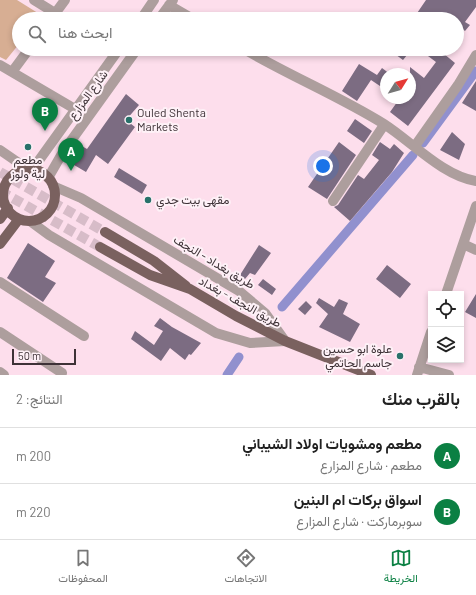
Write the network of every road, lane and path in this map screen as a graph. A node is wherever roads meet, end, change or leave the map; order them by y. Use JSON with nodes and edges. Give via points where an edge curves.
{"nodes":[{"id":1,"x":34,"y":0,"type":"edge"},
{"id":2,"x":65,"y":0,"type":"edge"},
{"id":3,"x":154,"y":0,"type":"edge"},
{"id":4,"x":171,"y":2,"type":"edge"},
{"id":5,"x":48,"y":12,"type":"edge"},
{"id":6,"x":56,"y":12,"type":"edge"},
{"id":7,"x":145,"y":12,"type":"edge"},
{"id":8,"x":164,"y":12,"type":"edge"},
{"id":9,"x":184,"y":12,"type":"edge"},
{"id":10,"x":476,"y":55,"type":"edge"},
{"id":11,"x":24,"y":56,"type":"edge"},
{"id":12,"x":114,"y":56,"type":"edge"},
{"id":13,"x":133,"y":56,"type":"edge"},
{"id":14,"x":257,"y":56,"type":"edge"},
{"id":15,"x":0,"y":65,"type":"edge"},
{"id":16,"x":12,"y":72,"type":"junction"},
{"id":17,"x":75,"y":109,"type":"junction"},
{"id":18,"x":384,"y":124,"type":"junction"},
{"id":19,"x":415,"y":146,"type":"junction"},
{"id":20,"x":0,"y":150,"type":"edge"},
{"id":21,"x":31,"y":170,"type":"junction"},
{"id":22,"x":476,"y":181,"type":"edge"},
{"id":23,"x":51,"y":182,"type":"junction"},
{"id":24,"x":333,"y":201,"type":"dead end"},
{"id":25,"x":4,"y":205,"type":"edge"},
{"id":26,"x":476,"y":206,"type":"edge"},
{"id":27,"x":0,"y":218,"type":"edge"},
{"id":28,"x":19,"y":219,"type":"junction"},
{"id":29,"x":30,"y":221,"type":"junction"},
{"id":30,"x":105,"y":232,"type":"tunnel mouth"},
{"id":31,"x":0,"y":244,"type":"edge"},
{"id":32,"x":463,"y":244,"type":"junction"},
{"id":33,"x":100,"y":247,"type":"tunnel mouth"},
{"id":34,"x":476,"y":250,"type":"edge"},
{"id":35,"x":0,"y":282,"type":"edge"},
{"id":36,"x":190,"y":289,"type":"junction"},
{"id":37,"x":447,"y":291,"type":"edge"},
{"id":38,"x":0,"y":332,"type":"edge"},
{"id":39,"x":84,"y":336,"type":"dead end"},
{"id":40,"x":285,"y":341,"type":"junction"},
{"id":41,"x":428,"y":341,"type":"edge"},
{"id":42,"x":418,"y":371,"type":"edge"},
{"id":43,"x":0,"y":372,"type":"edge"},
{"id":44,"x":62,"y":373,"type":"dead end"},
{"id":45,"x":4,"y":375,"type":"edge"},
{"id":46,"x":371,"y":375,"type":"edge"},
{"id":47,"x":449,"y":375,"type":"edge"}],
"edges":[{"from":1,"to":5,"type":"street"},
{"from":2,"to":6,"type":"street"},
{"from":3,"to":7,"type":"street"},
{"from":4,"to":8,"type":"street"},
{"from":4,"to":9,"type":"street"},
{"from":10,"to":19,"type":"street"},
{"from":11,"to":16,"type":"street"},
{"from":12,"to":17,"type":"street","name":"شارع المزارع"},
{"from":13,"to":23,"type":"street","name":"شارع المزارع","via":[[63,152]]},
{"from":14,"to":18,"type":"street"},
{"from":15,"to":16,"type":"street"},
{"from":16,"to":17,"type":"street"},
{"from":17,"to":21,"type":"street","name":"شارع المزارع"},
{"from":18,"to":19,"type":"street"},
{"from":18,"to":24,"type":"street"},
{"from":19,"to":22,"type":"street","via":[[448,172]]},
{"from":20,"to":21,"type":"street"},
{"from":21,"to":23,"type":"main road","via":[[41,172]]},
{"from":21,"to":25,"type":"main road","via":[[19,172],[10,178],[5,188]]},
{"from":23,"to":29,"type":"main road","via":[[55,196],[49,212],[41,219]]},
{"from":23,"to":40,"type":"street","name":"طريق بغداد - النجف","via":[[239,291],[265,313]]},
{"from":25,"to":27,"type":"main road"},
{"from":25,"to":28,"type":"main road"},
{"from":26,"to":32,"type":"street"},
{"from":28,"to":29,"type":"main road"},
{"from":28,"to":31,"type":"main road"},
{"from":29,"to":40,"type":"street","via":[[49,235],[216,333],[250,343]]},
{"from":30,"to":36,"type":"main road","via":[[154,261]]},
{"from":32,"to":34,"type":"street"},
{"from":32,"to":37,"type":"street"},
{"from":33,"to":36,"type":"main road","name":"طريق النجف - بغداد","via":[[150,275]]},
{"from":35,"to":39,"type":"street"},
{"from":36,"to":40,"type":"main road","name":"طريق النجف - بغداد"},
{"from":38,"to":44,"type":"street"},
{"from":40,"to":46,"type":"main road","name":"طريق النجف - بغداد"},
{"from":41,"to":42,"type":"street"},
{"from":42,"to":47,"type":"street"},
{"from":43,"to":45,"type":"street"}]}
